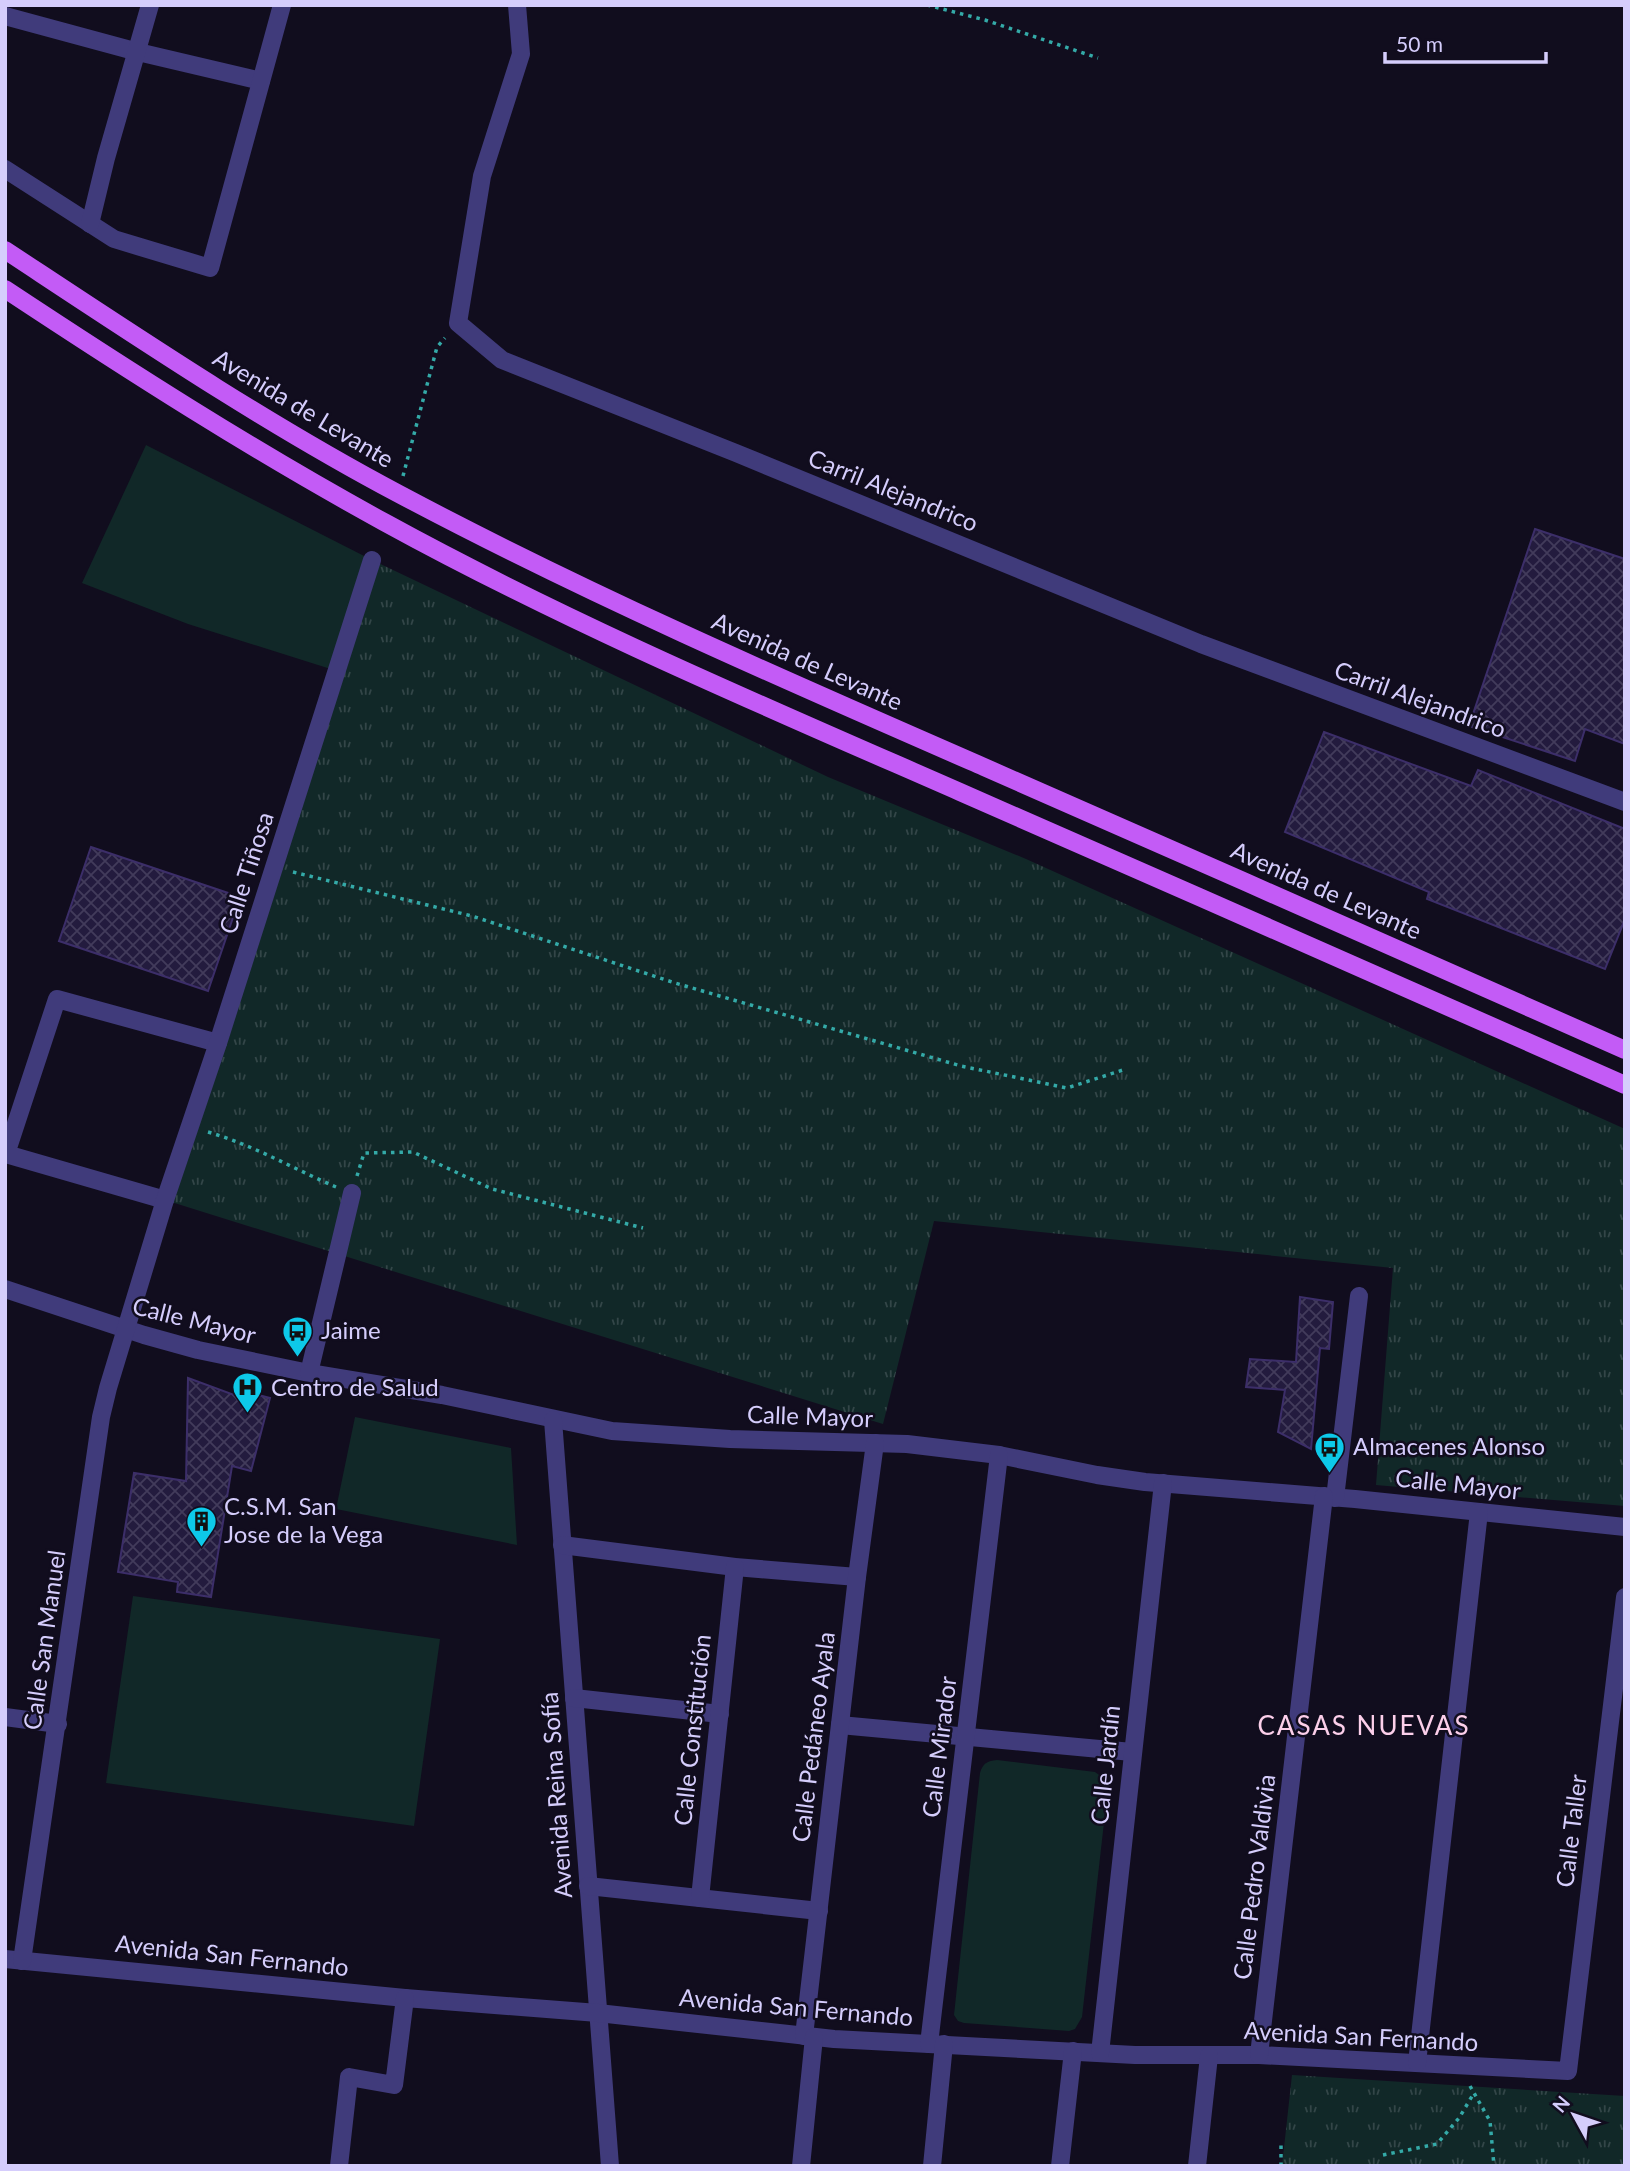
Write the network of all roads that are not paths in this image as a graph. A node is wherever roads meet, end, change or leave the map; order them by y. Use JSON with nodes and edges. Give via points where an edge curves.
{"nodes":[{"id":1,"x":150,"y":5,"type":"edge"},
{"id":2,"x":282,"y":5,"type":"edge"},
{"id":3,"x":517,"y":5,"type":"edge"},
{"id":4,"x":5,"y":16,"type":"edge"},
{"id":5,"x":138,"y":52,"type":"junction"},
{"id":6,"x":261,"y":81,"type":"junction"},
{"id":7,"x":5,"y":169,"type":"edge"},
{"id":8,"x":90,"y":224,"type":"junction"},
{"id":9,"x":5,"y":250,"type":"edge"},
{"id":10,"x":5,"y":289,"type":"edge"},
{"id":11,"x":372,"y":560,"type":"dead end"},
{"id":12,"x":1625,"y":802,"type":"edge"},
{"id":13,"x":218,"y":1043,"type":"junction"},
{"id":14,"x":1625,"y":1050,"type":"edge"},
{"id":15,"x":1625,"y":1085,"type":"edge"},
{"id":16,"x":352,"y":1193,"type":"road end"},
{"id":17,"x":165,"y":1200,"type":"junction"},
{"id":18,"x":5,"y":1289,"type":"edge"},
{"id":19,"x":1359,"y":1296,"type":"dead end"},
{"id":20,"x":125,"y":1329,"type":"junction"},
{"id":21,"x":309,"y":1373,"type":"junction"},
{"id":22,"x":553,"y":1420,"type":"junction"},
{"id":23,"x":876,"y":1443,"type":"junction"},
{"id":24,"x":999,"y":1455,"type":"junction"},
{"id":25,"x":1163,"y":1483,"type":"junction"},
{"id":26,"x":1329,"y":1497,"type":"junction"},
{"id":27,"x":1479,"y":1511,"type":"junction"},
{"id":28,"x":1625,"y":1527,"type":"edge"},
{"id":29,"x":562,"y":1545,"type":"junction"},
{"id":30,"x":735,"y":1567,"type":"junction"},
{"id":31,"x":857,"y":1577,"type":"junction"},
{"id":32,"x":1625,"y":1597,"type":"edge"},
{"id":33,"x":574,"y":1698,"type":"junction"},
{"id":34,"x":720,"y":1714,"type":"junction"},
{"id":35,"x":5,"y":1717,"type":"edge"},
{"id":36,"x":58,"y":1724,"type":"junction"},
{"id":37,"x":840,"y":1725,"type":"junction"},
{"id":38,"x":966,"y":1736,"type":"junction"},
{"id":39,"x":1132,"y":1752,"type":"junction"},
{"id":40,"x":589,"y":1886,"type":"junction"},
{"id":41,"x":700,"y":1899,"type":"junction"},
{"id":42,"x":819,"y":1911,"type":"junction"},
{"id":43,"x":14,"y":1960,"type":"edge"},
{"id":44,"x":405,"y":1998,"type":"junction"},
{"id":45,"x":598,"y":2013,"type":"junction"},
{"id":46,"x":809,"y":2037,"type":"junction"},
{"id":47,"x":937,"y":2044,"type":"junction"},
{"id":48,"x":1073,"y":2051,"type":"junction"},
{"id":49,"x":1100,"y":2053,"type":"junction"},
{"id":50,"x":1259,"y":2055,"type":"junction"},
{"id":51,"x":1209,"y":2056,"type":"junction"},
{"id":52,"x":1417,"y":2063,"type":"junction"},
{"id":53,"x":1568,"y":2071,"type":"joint"},
{"id":54,"x":339,"y":2166,"type":"edge"},
{"id":55,"x":610,"y":2166,"type":"edge"},
{"id":56,"x":801,"y":2166,"type":"edge"},
{"id":57,"x":932,"y":2166,"type":"edge"},
{"id":58,"x":1060,"y":2166,"type":"edge"},
{"id":59,"x":1197,"y":2166,"type":"edge"}],
"edges":[{"from":1,"to":5,"type":"street"},
{"from":2,"to":6,"type":"street"},
{"from":3,"to":12,"type":"street","name":"Carril Alejandrico","via":[[521,54],[482,176],[458,323],[502,360],[1201,644]]},
{"from":4,"to":5,"type":"street"},
{"from":5,"to":6,"type":"street"},
{"from":5,"to":8,"type":"street"},
{"from":6,"to":8,"type":"street","via":[[210,268],[114,239]]},
{"from":7,"to":8,"type":"street"},
{"from":9,"to":14,"type":"main road","name":"Avenida de Levante","via":[[183,366],[398,494],[656,621]]},
{"from":10,"to":15,"type":"main road","via":[[267,456],[519,591],[875,755]]},
{"from":11,"to":13,"type":"street","name":"Calle Tiñosa"},
{"from":13,"to":17,"type":"street","name":"Calle Tiñosa"},
{"from":13,"to":17,"type":"street","via":[[57,999],[6,1154]]},
{"from":16,"to":21,"type":"street"},
{"from":17,"to":20,"type":"street","name":"Calle San Manuel"},
{"from":18,"to":20,"type":"street","name":"Calle Mayor"},
{"from":19,"to":26,"type":"street","name":"Calle Pedro Valdivia"},
{"from":20,"to":21,"type":"street","name":"Calle Mayor"},
{"from":20,"to":36,"type":"street","name":"Calle San Manuel","via":[[101,1417]]},
{"from":21,"to":22,"type":"street","name":"Calle Mayor","via":[[453,1397]]},
{"from":22,"to":23,"type":"street","name":"Calle Mayor","via":[[638,1434]]},
{"from":22,"to":29,"type":"street","name":"Avenida Reina Sofía"},
{"from":23,"to":24,"type":"street","name":"Calle Mayor"},
{"from":23,"to":31,"type":"street","name":"Calle Pedáneo Ayala"},
{"from":24,"to":25,"type":"street","name":"Calle Mayor"},
{"from":24,"to":38,"type":"street","name":"Calle Mirador"},
{"from":25,"to":26,"type":"street","name":"Calle Mayor"},
{"from":25,"to":39,"type":"street","name":"Calle Jardín"},
{"from":26,"to":27,"type":"street","name":"Calle Mayor"},
{"from":26,"to":50,"type":"street","name":"Calle Pedro Valdivia"},
{"from":27,"to":28,"type":"street","name":"Calle Mayor"},
{"from":27,"to":52,"type":"street"},
{"from":29,"to":30,"type":"street"},
{"from":29,"to":33,"type":"street","name":"Avenida Reina Sofía"},
{"from":30,"to":31,"type":"street"},
{"from":30,"to":34,"type":"street","name":"Calle Constitución"},
{"from":31,"to":37,"type":"street","name":"Calle Pedáneo Ayala"},
{"from":32,"to":53,"type":"street","name":"Calle Taller"},
{"from":33,"to":34,"type":"street"},
{"from":33,"to":40,"type":"street","name":"Avenida Reina Sofía"},
{"from":34,"to":41,"type":"street","name":"Calle Constitución"},
{"from":35,"to":36,"type":"street"},
{"from":36,"to":43,"type":"street","name":"Calle San Manuel"},
{"from":37,"to":38,"type":"street"},
{"from":37,"to":42,"type":"street","name":"Calle Pedáneo Ayala"},
{"from":38,"to":39,"type":"street"},
{"from":38,"to":47,"type":"street","name":"Calle Mirador"},
{"from":39,"to":49,"type":"street","name":"Calle Jardín"},
{"from":40,"to":41,"type":"street"},
{"from":40,"to":45,"type":"street","name":"Avenida Reina Sofía"},
{"from":41,"to":42,"type":"street"},
{"from":42,"to":46,"type":"street","name":"Calle Pedáneo Ayala"},
{"from":43,"to":44,"type":"street","name":"Avenida San Fernando"},
{"from":44,"to":45,"type":"street","name":"Avenida San Fernando"},
{"from":44,"to":54,"type":"street","via":[[394,2085],[349,2077]]},
{"from":45,"to":46,"type":"street","name":"Avenida San Fernando"},
{"from":45,"to":55,"type":"street","name":"Avenida Reina Sofía"},
{"from":46,"to":47,"type":"street","name":"Avenida San Fernando"},
{"from":46,"to":56,"type":"street","name":"Calle Pedáneo Ayala"},
{"from":47,"to":48,"type":"street","name":"Avenida San Fernando"},
{"from":47,"to":57,"type":"street","name":"Calle Mirador"},
{"from":48,"to":49,"type":"street","name":"Avenida San Fernando"},
{"from":48,"to":58,"type":"street"},
{"from":49,"to":51,"type":"street","name":"Avenida San Fernando"},
{"from":50,"to":51,"type":"street","name":"Avenida San Fernando"},
{"from":50,"to":52,"type":"street","name":"Avenida San Fernando"},
{"from":51,"to":59,"type":"street"},
{"from":52,"to":53,"type":"street","name":"Avenida San Fernando"}]}
